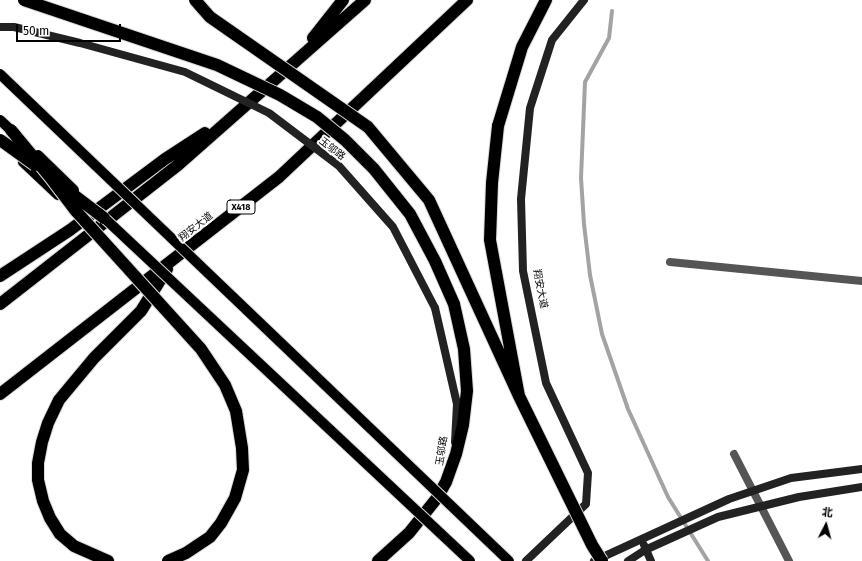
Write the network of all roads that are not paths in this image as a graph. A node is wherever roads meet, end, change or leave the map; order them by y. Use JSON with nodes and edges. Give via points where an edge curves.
{"nodes":[{"id":1,"x":24,"y":0,"type":"edge"},
{"id":2,"x":196,"y":0,"type":"edge"},
{"id":3,"x":344,"y":0,"type":"edge"},
{"id":4,"x":365,"y":0,"type":"edge"},
{"id":5,"x":467,"y":0,"type":"edge"},
{"id":6,"x":546,"y":0,"type":"edge"},
{"id":7,"x":584,"y":0,"type":"edge"},
{"id":8,"x":0,"y":27,"type":"edge"},
{"id":9,"x":294,"y":62,"type":"junction"},
{"id":10,"x":0,"y":74,"type":"edge"},
{"id":11,"x":244,"y":106,"type":"junction"},
{"id":12,"x":0,"y":120,"type":"edge"},
{"id":13,"x":11,"y":130,"type":"junction"},
{"id":14,"x":2,"y":141,"type":"edge"},
{"id":15,"x":50,"y":177,"type":"junction"},
{"id":16,"x":75,"y":210,"type":"junction"},
{"id":17,"x":104,"y":218,"type":"junction"},
{"id":18,"x":172,"y":261,"type":"junction"},
{"id":19,"x":670,"y":262,"type":"dead end"},
{"id":20,"x":0,"y":276,"type":"edge"},
{"id":21,"x":862,"y":281,"type":"edge"},
{"id":22,"x":0,"y":304,"type":"edge"},
{"id":23,"x":0,"y":394,"type":"edge"},
{"id":24,"x":519,"y":396,"type":"junction"},
{"id":25,"x":734,"y":454,"type":"dead end"},
{"id":26,"x":862,"y":469,"type":"edge"},
{"id":27,"x":449,"y":472,"type":"junction"},
{"id":28,"x":862,"y":487,"type":"edge"},
{"id":29,"x":752,"y":492,"type":"junction"},
{"id":30,"x":760,"y":507,"type":"junction"},
{"id":31,"x":642,"y":538,"type":"junction"},
{"id":32,"x":645,"y":550,"type":"junction"},
{"id":33,"x":108,"y":561,"type":"edge"},
{"id":34,"x":168,"y":561,"type":"edge"},
{"id":35,"x":378,"y":561,"type":"edge"},
{"id":36,"x":470,"y":561,"type":"edge"},
{"id":37,"x":509,"y":561,"type":"edge"},
{"id":38,"x":526,"y":561,"type":"edge"},
{"id":39,"x":594,"y":561,"type":"edge"},
{"id":40,"x":602,"y":561,"type":"edge"},
{"id":41,"x":628,"y":561,"type":"edge"},
{"id":42,"x":651,"y":561,"type":"edge"},
{"id":43,"x":789,"y":561,"type":"edge"}],
"edges":[{"from":1,"to":27,"type":"highway","bridge":true,"via":[[217,65],[280,94],[317,117],[374,169],[410,214],[454,304],[464,349],[467,391],[463,425]]},
{"from":2,"to":24,"type":"highway","bridge":true,"via":[[210,17],[368,127],[429,200]]},
{"from":3,"to":9,"type":"highway"},
{"from":4,"to":9,"type":"highway"},
{"from":5,"to":18,"type":"highway","name":"翔安大道","number":"X418","via":[[279,177]]},
{"from":6,"to":24,"type":"highway","bridge":true,"via":[[522,48],[498,126],[492,183],[490,240]]},
{"from":7,"to":38,"type":"main road","name":"翔安大道","via":[[552,40],[530,108],[521,199],[523,271],[546,383],[588,473],[586,504]]},
{"from":8,"to":27,"type":"main road","name":"玉邬路","bridge":true,"via":[[14,27],[80,43],[185,72],[269,114],[339,166],[393,227],[435,308],[457,404],[455,441]]},
{"from":9,"to":11,"type":"highway"},
{"from":10,"to":37,"type":"main road","bridge":true},
{"from":11,"to":20,"type":"highway","via":[[165,159],[70,230]]},
{"from":11,"to":22,"type":"highway","via":[[178,165]]},
{"from":12,"to":13,"type":"main road","bridge":true},
{"from":13,"to":15,"type":"highway","bridge":true},
{"from":13,"to":17,"type":"main road","bridge":true},
{"from":14,"to":15,"type":"highway","bridge":true},
{"from":14,"to":16,"type":"main road","bridge":true},
{"from":15,"to":16,"type":"highway","bridge":true},
{"from":15,"to":17,"type":"highway","bridge":true},
{"from":16,"to":34,"type":"highway","bridge":true,"via":[[201,349],[225,385],[236,411],[243,470],[235,498],[210,537]]},
{"from":17,"to":36,"type":"main road","bridge":true},
{"from":18,"to":23,"type":"highway","name":"翔安大道","number":"X418"},
{"from":18,"to":33,"type":"highway","via":[[141,311],[94,358],[59,400],[42,442],[38,480],[50,518],[60,534],[74,546]]},
{"from":19,"to":21,"type":"street"},
{"from":24,"to":40,"type":"highway","bridge":true},
{"from":25,"to":29,"type":"street"},
{"from":26,"to":29,"type":"main road","via":[[791,478]]},
{"from":27,"to":35,"type":"highway","via":[[437,498],[426,512],[409,533]]},
{"from":28,"to":30,"type":"main road","via":[[799,497]]},
{"from":29,"to":30,"type":"street"},
{"from":29,"to":31,"type":"main road","via":[[729,499]]},
{"from":30,"to":32,"type":"main road","via":[[718,517]]},
{"from":30,"to":43,"type":"street"},
{"from":31,"to":32,"type":"main road"},
{"from":31,"to":39,"type":"main road"},
{"from":32,"to":41,"type":"main road"},
{"from":32,"to":42,"type":"main road"}]}
